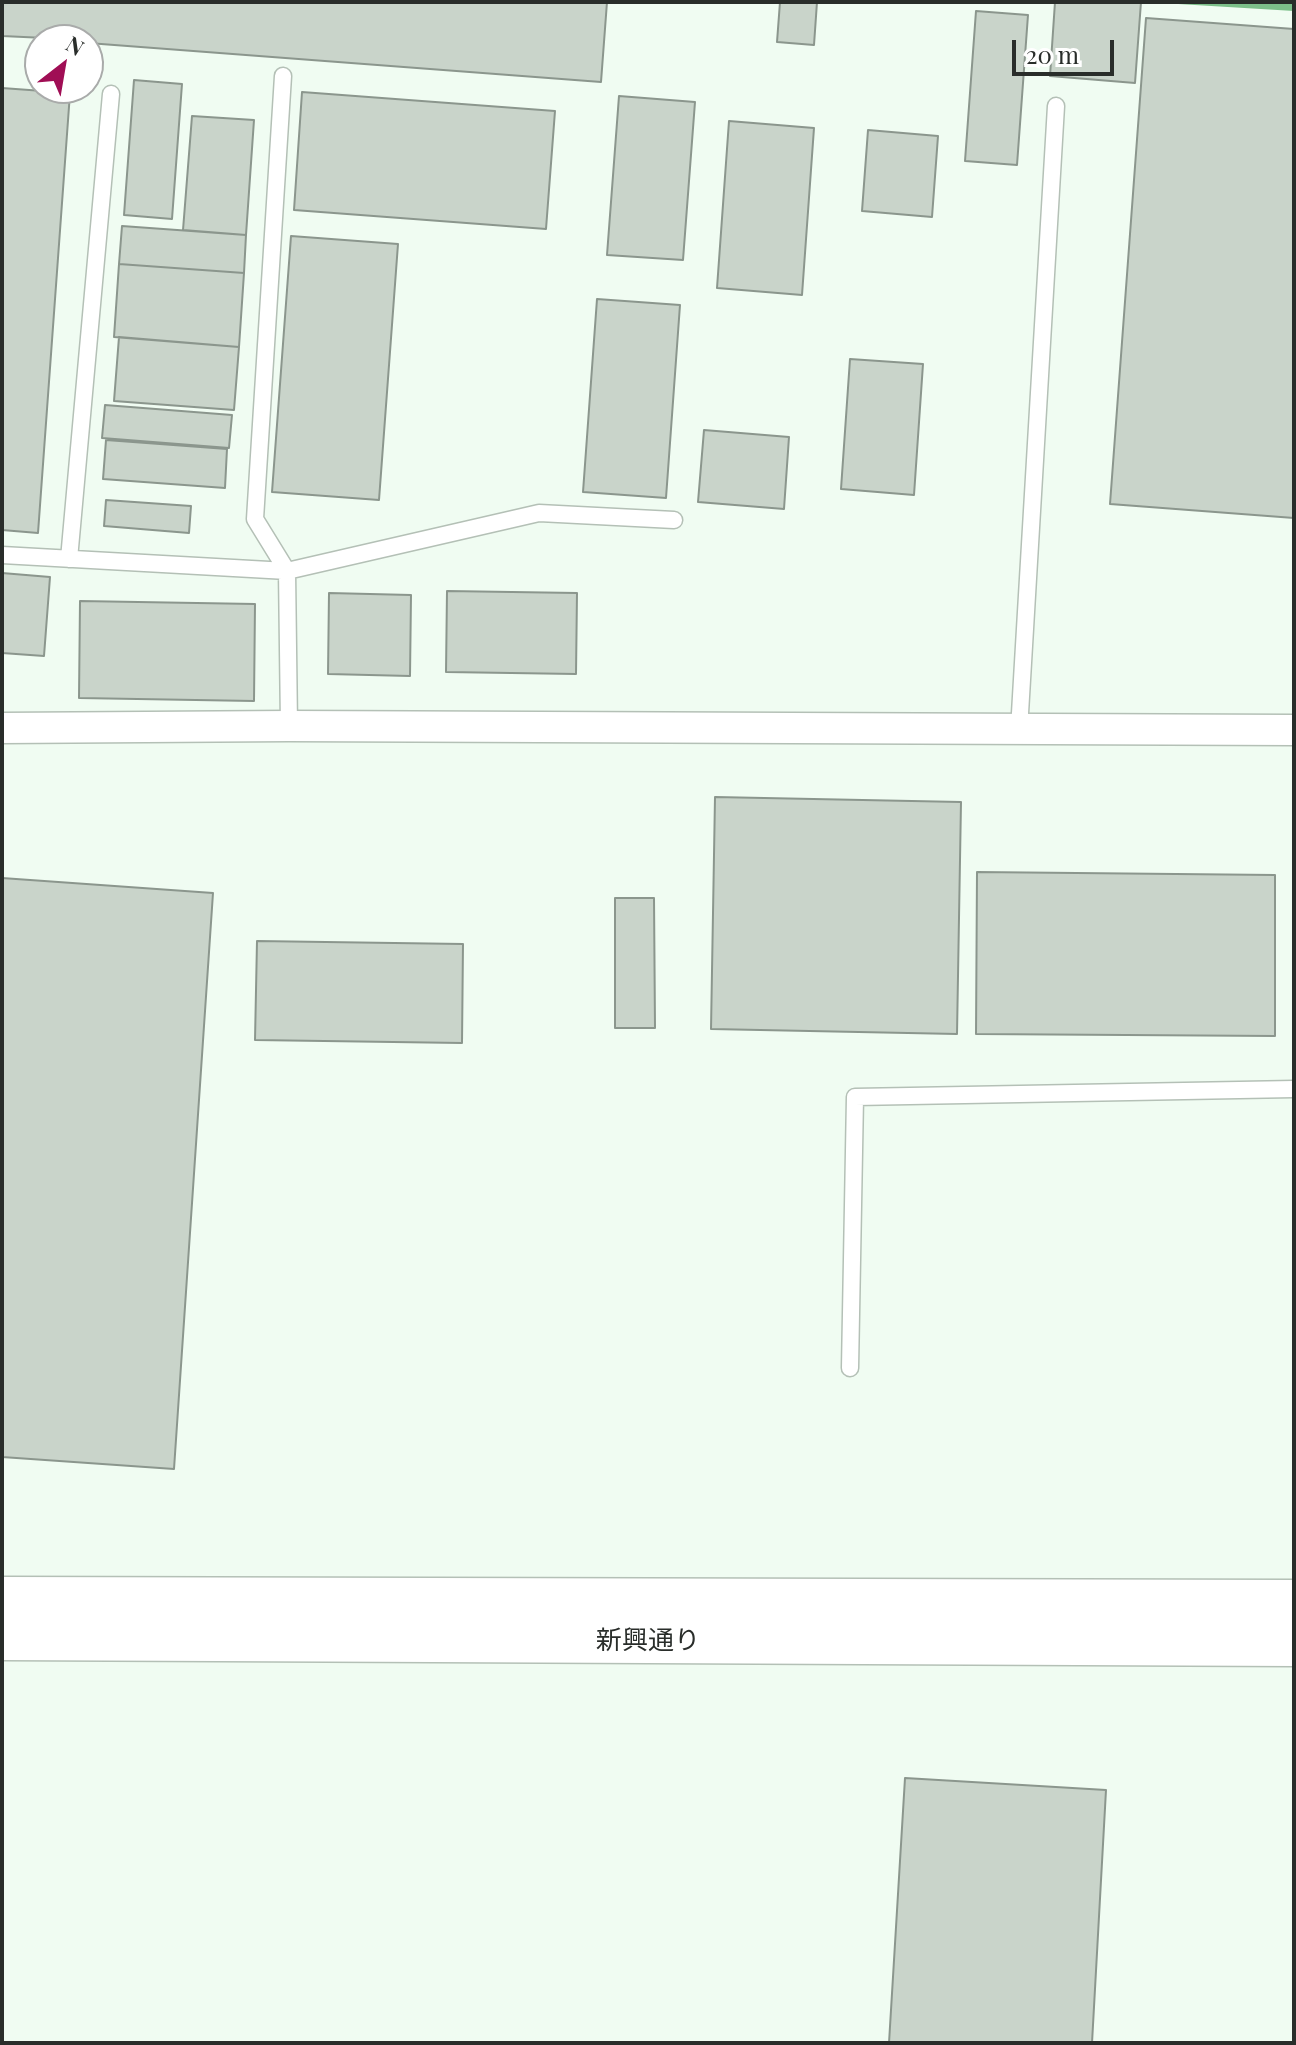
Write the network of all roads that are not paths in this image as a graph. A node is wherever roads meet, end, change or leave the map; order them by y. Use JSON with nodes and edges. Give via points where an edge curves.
{"nodes":[{"id":1,"x":283,"y":76,"type":"dead end"},
{"id":2,"x":111,"y":94,"type":"dead end"},
{"id":3,"x":1056,"y":106,"type":"dead end"},
{"id":4,"x":674,"y":520,"type":"dead end"},
{"id":5,"x":2,"y":555,"type":"edge"},
{"id":6,"x":69,"y":559,"type":"junction"},
{"id":7,"x":287,"y":571,"type":"junction"},
{"id":8,"x":289,"y":726,"type":"junction"},
{"id":9,"x":2,"y":728,"type":"edge"},
{"id":10,"x":1019,"y":730,"type":"junction"},
{"id":11,"x":1294,"y":730,"type":"edge"},
{"id":12,"x":1294,"y":1089,"type":"edge"},
{"id":13,"x":850,"y":1368,"type":"dead end"},
{"id":14,"x":2,"y":1599,"type":"edge"},
{"id":15,"x":1294,"y":1602,"type":"edge"},
{"id":16,"x":2,"y":1638,"type":"edge"},
{"id":17,"x":1294,"y":1644,"type":"edge"}],
"edges":[{"from":1,"to":7,"type":"lane","via":[[255,519]]},
{"from":2,"to":6,"type":"lane"},
{"from":3,"to":10,"type":"lane"},
{"from":4,"to":7,"type":"lane","via":[[539,513]]},
{"from":5,"to":6,"type":"lane"},
{"from":6,"to":7,"type":"lane"},
{"from":7,"to":8,"type":"lane"},
{"from":8,"to":9,"type":"street"},
{"from":8,"to":10,"type":"street"},
{"from":10,"to":11,"type":"street"},
{"from":12,"to":13,"type":"lane","via":[[855,1097]]},
{"from":14,"to":15,"type":"street","name":"新興通り"},
{"from":16,"to":17,"type":"street","name":"新興通り"}]}
